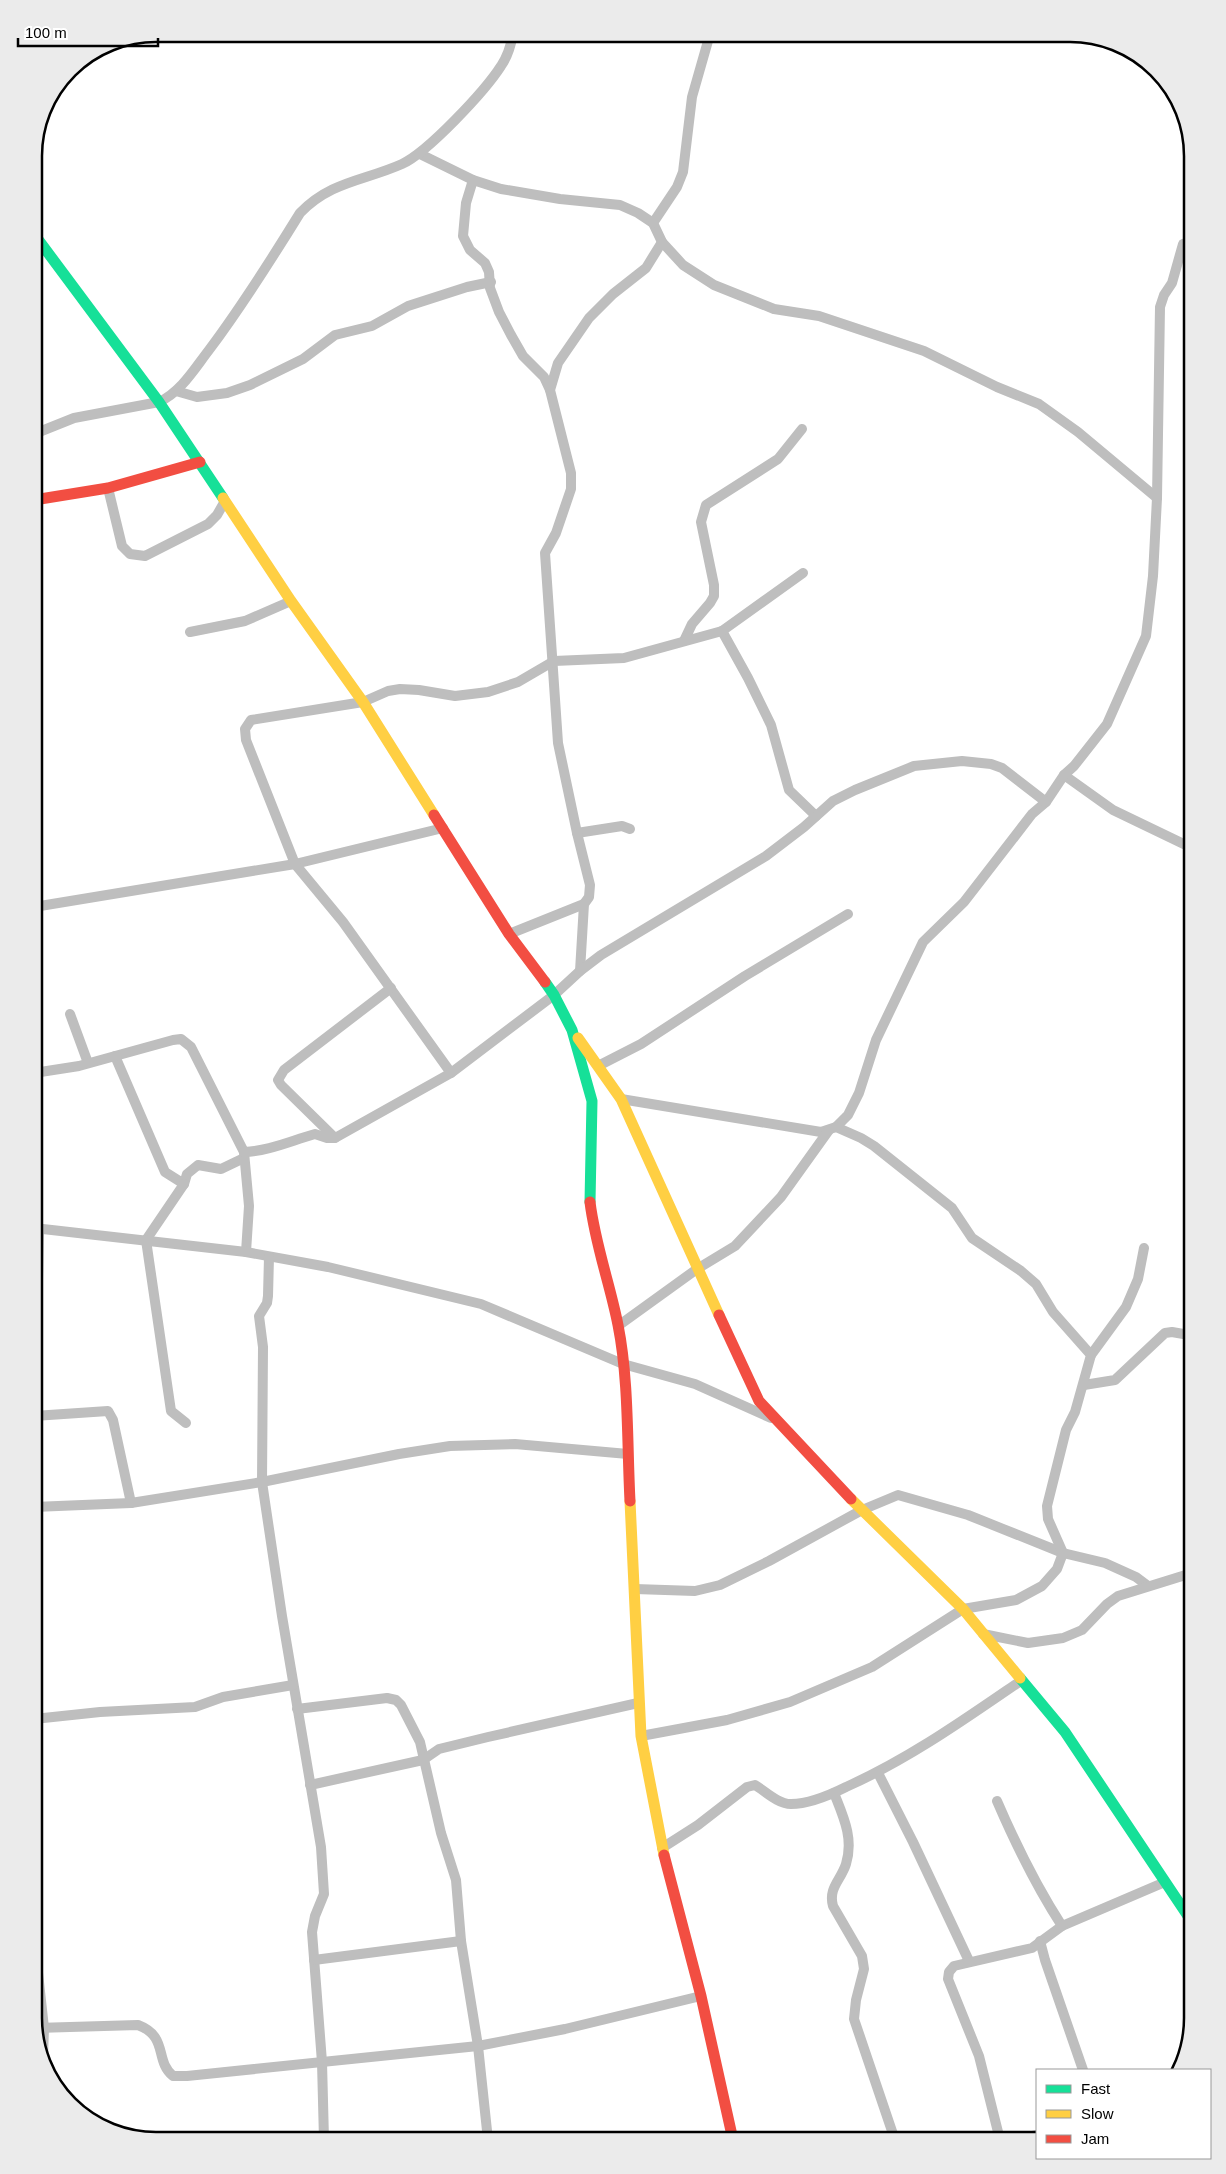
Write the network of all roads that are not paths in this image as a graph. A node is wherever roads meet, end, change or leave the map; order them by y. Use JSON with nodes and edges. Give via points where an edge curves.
{"nodes":[{"id":1,"x":511,"y":43,"type":"edge"},
{"id":2,"x":707,"y":43,"type":"edge"},
{"id":3,"x":420,"y":154,"type":"junction"},
{"id":4,"x":473,"y":180,"type":"junction"},
{"id":5,"x":653,"y":223,"type":"junction"},
{"id":6,"x":662,"y":242,"type":"junction"},
{"id":7,"x":1184,"y":244,"type":"edge"},
{"id":8,"x":43,"y":246,"type":"edge"},
{"id":9,"x":491,"y":282,"type":"junction"},
{"id":10,"x":550,"y":390,"type":"junction"},
{"id":11,"x":176,"y":391,"type":"junction"},
{"id":12,"x":159,"y":402,"type":"junction"},
{"id":13,"x":802,"y":429,"type":"dead end"},
{"id":14,"x":43,"y":430,"type":"edge"},
{"id":15,"x":200,"y":462,"type":"junction"},
{"id":16,"x":108,"y":488,"type":"junction"},
{"id":17,"x":1157,"y":498,"type":"junction"},
{"id":18,"x":43,"y":499,"type":"edge"},
{"id":19,"x":225,"y":501,"type":"junction"},
{"id":20,"x":803,"y":573,"type":"dead end"},
{"id":21,"x":291,"y":601,"type":"junction"},
{"id":22,"x":722,"y":631,"type":"junction"},
{"id":23,"x":190,"y":632,"type":"dead end"},
{"id":24,"x":684,"y":641,"type":"junction"},
{"id":25,"x":554,"y":661,"type":"junction"},
{"id":26,"x":363,"y":702,"type":"junction"},
{"id":27,"x":1064,"y":775,"type":"junction"},
{"id":28,"x":1046,"y":802,"type":"junction"},
{"id":29,"x":816,"y":816,"type":"junction"},
{"id":30,"x":443,"y":828,"type":"junction"},
{"id":31,"x":630,"y":829,"type":"dead end"},
{"id":32,"x":577,"y":833,"type":"junction"},
{"id":33,"x":1184,"y":844,"type":"edge"},
{"id":34,"x":295,"y":864,"type":"junction"},
{"id":35,"x":584,"y":904,"type":"junction"},
{"id":36,"x":43,"y":906,"type":"edge"},
{"id":37,"x":848,"y":914,"type":"dead end"},
{"id":38,"x":509,"y":934,"type":"junction"},
{"id":39,"x":580,"y":971,"type":"junction"},
{"id":40,"x":391,"y":988,"type":"junction"},
{"id":41,"x":554,"y":995,"type":"junction"},
{"id":42,"x":70,"y":1014,"type":"dead end"},
{"id":43,"x":572,"y":1030,"type":"junction"},
{"id":44,"x":115,"y":1056,"type":"junction"},
{"id":45,"x":88,"y":1063,"type":"junction"},
{"id":46,"x":598,"y":1066,"type":"junction"},
{"id":47,"x":43,"y":1071,"type":"edge"},
{"id":48,"x":450,"y":1073,"type":"junction"},
{"id":49,"x":621,"y":1099,"type":"junction"},
{"id":50,"x":832,"y":1129,"type":"junction"},
{"id":51,"x":335,"y":1138,"type":"junction"},
{"id":52,"x":244,"y":1155,"type":"junction"},
{"id":53,"x":184,"y":1184,"type":"junction"},
{"id":54,"x":42,"y":1227,"type":"edge"},
{"id":55,"x":146,"y":1240,"type":"junction"},
{"id":56,"x":1144,"y":1248,"type":"dead end"},
{"id":57,"x":246,"y":1252,"type":"junction"},
{"id":58,"x":269,"y":1256,"type":"junction"},
{"id":59,"x":696,"y":1269,"type":"junction"},
{"id":60,"x":618,"y":1326,"type":"junction"},
{"id":61,"x":1184,"y":1334,"type":"edge"},
{"id":62,"x":1091,"y":1356,"type":"junction"},
{"id":63,"x":623,"y":1364,"type":"junction"},
{"id":64,"x":1084,"y":1385,"type":"junction"},
{"id":65,"x":42,"y":1415,"type":"edge"},
{"id":66,"x":773,"y":1418,"type":"junction"},
{"id":67,"x":186,"y":1423,"type":"dead end"},
{"id":68,"x":628,"y":1454,"type":"junction"},
{"id":69,"x":262,"y":1482,"type":"junction"},
{"id":70,"x":131,"y":1503,"type":"junction"},
{"id":71,"x":42,"y":1508,"type":"edge"},
{"id":72,"x":862,"y":1510,"type":"junction"},
{"id":73,"x":1063,"y":1553,"type":"junction"},
{"id":74,"x":1184,"y":1575,"type":"edge"},
{"id":75,"x":1148,"y":1586,"type":"junction"},
{"id":76,"x":635,"y":1589,"type":"junction"},
{"id":77,"x":963,"y":1609,"type":"junction"},
{"id":78,"x":983,"y":1634,"type":"junction"},
{"id":79,"x":1022,"y":1680,"type":"junction"},
{"id":80,"x":293,"y":1685,"type":"junction"},
{"id":81,"x":638,"y":1703,"type":"junction"},
{"id":82,"x":297,"y":1709,"type":"junction"},
{"id":83,"x":42,"y":1718,"type":"edge"},
{"id":84,"x":641,"y":1736,"type":"junction"},
{"id":85,"x":423,"y":1760,"type":"junction"},
{"id":86,"x":878,"y":1773,"type":"junction"},
{"id":87,"x":310,"y":1785,"type":"junction"},
{"id":88,"x":834,"y":1793,"type":"junction"},
{"id":89,"x":997,"y":1801,"type":"dead end"},
{"id":90,"x":662,"y":1848,"type":"junction"},
{"id":91,"x":1166,"y":1882,"type":"junction"},
{"id":92,"x":1184,"y":1910,"type":"edge"},
{"id":93,"x":1062,"y":1926,"type":"junction"},
{"id":94,"x":1040,"y":1941,"type":"junction"},
{"id":95,"x":461,"y":1942,"type":"junction"},
{"id":96,"x":314,"y":1960,"type":"junction"},
{"id":97,"x":969,"y":1961,"type":"junction"},
{"id":98,"x":701,"y":1996,"type":"junction"},
{"id":99,"x":43,"y":2028,"type":"edge"},
{"id":100,"x":478,"y":2046,"type":"junction"},
{"id":101,"x":322,"y":2062,"type":"junction"},
{"id":102,"x":1083,"y":2069,"type":"edge"},
{"id":103,"x":324,"y":2131,"type":"edge"},
{"id":104,"x":487,"y":2131,"type":"edge"},
{"id":105,"x":731,"y":2132,"type":"edge"},
{"id":106,"x":892,"y":2132,"type":"edge"},
{"id":107,"x":998,"y":2132,"type":"edge"}],
"edges":[{"from":1,"to":3,"type":"street","via":[[502,65],[484,90]]},
{"from":2,"to":5,"type":"street","via":[[692,97],[683,172]]},
{"from":3,"to":4,"type":"street"},
{"from":3,"to":11,"type":"street","via":[[313,199],[300,213],[240,308]]},
{"from":4,"to":5,"type":"street","via":[[501,189],[620,205]]},
{"from":4,"to":9,"type":"street","via":[[466,203],[463,236],[470,250],[485,263]]},
{"from":5,"to":6,"type":"street"},
{"from":6,"to":10,"type":"street","via":[[646,268],[612,294],[589,318],[558,363]]},
{"from":6,"to":17,"type":"street","via":[[683,265],[714,285],[774,310],[819,316],[924,351],[1040,404]]},
{"from":7,"to":17,"type":"street","via":[[1172,283],[1160,307]]},
{"from":8,"to":12,"type":"street"},
{"from":9,"to":10,"type":"street","via":[[490,288],[499,312],[511,335],[523,356],[544,376]]},
{"from":9,"to":11,"type":"street","via":[[408,306],[372,326],[335,335],[303,359],[250,385],[197,397]]},
{"from":10,"to":25,"type":"street","via":[[571,489],[556,533],[545,553]]},
{"from":11,"to":12,"type":"street"},
{"from":12,"to":14,"type":"street","via":[[74,418]]},
{"from":12,"to":15,"type":"street"},
{"from":13,"to":24,"type":"street","via":[[778,459],[706,505],[701,522],[714,596],[692,624]]},
{"from":15,"to":16,"type":"street"},
{"from":15,"to":19,"type":"street"},
{"from":16,"to":18,"type":"street"},
{"from":16,"to":19,"type":"street","via":[[122,546],[130,554],[145,556],[208,524]]},
{"from":17,"to":27,"type":"street","via":[[1146,636],[1107,724]]},
{"from":19,"to":21,"type":"street"},
{"from":20,"to":22,"type":"street"},
{"from":21,"to":23,"type":"street","via":[[245,620]]},
{"from":21,"to":26,"type":"street"},
{"from":22,"to":24,"type":"street"},
{"from":22,"to":29,"type":"street","via":[[771,725],[789,790]]},
{"from":24,"to":25,"type":"street","via":[[624,658]]},
{"from":25,"to":26,"type":"street","via":[[518,682],[488,692],[455,696],[400,689]]},
{"from":25,"to":32,"type":"street","via":[[558,743]]},
{"from":26,"to":30,"type":"street"},
{"from":26,"to":34,"type":"street","via":[[251,720],[245,729],[246,740]]},
{"from":27,"to":28,"type":"street"},
{"from":27,"to":33,"type":"street","via":[[1113,810]]},
{"from":28,"to":29,"type":"street","via":[[1002,768],[962,761],[914,766],[840,797]]},
{"from":28,"to":50,"type":"street","via":[[1032,814],[964,902],[923,942],[876,1040],[848,1115]]},
{"from":29,"to":39,"type":"street","via":[[766,856],[636,933]]},
{"from":30,"to":34,"type":"street"},
{"from":30,"to":38,"type":"street"},
{"from":31,"to":32,"type":"street","via":[[622,826]]},
{"from":32,"to":35,"type":"street","via":[[590,885],[589,897]]},
{"from":34,"to":36,"type":"street"},
{"from":34,"to":40,"type":"street"},
{"from":35,"to":38,"type":"street"},
{"from":35,"to":39,"type":"street"},
{"from":37,"to":46,"type":"street","via":[[641,1044]]},
{"from":38,"to":41,"type":"street"},
{"from":39,"to":41,"type":"street"},
{"from":40,"to":48,"type":"street"},
{"from":40,"to":51,"type":"street","via":[[284,1070],[278,1080]]},
{"from":41,"to":43,"type":"street"},
{"from":41,"to":48,"type":"street"},
{"from":42,"to":45,"type":"street"},
{"from":43,"to":46,"type":"street"},
{"from":43,"to":60,"type":"street","via":[[592,1101],[589,1192]]},
{"from":44,"to":45,"type":"street"},
{"from":44,"to":52,"type":"street","via":[[172,1040],[186,1042],[211,1084]]},
{"from":44,"to":53,"type":"street","via":[[165,1172]]},
{"from":45,"to":47,"type":"street"},
{"from":46,"to":49,"type":"street"},
{"from":48,"to":51,"type":"street"},
{"from":49,"to":50,"type":"street","via":[[821,1132]]},
{"from":49,"to":59,"type":"street"},
{"from":50,"to":59,"type":"street","via":[[780,1197],[735,1246]]},
{"from":50,"to":62,"type":"street","via":[[874,1146],[952,1208],[972,1238],[1036,1284],[1052,1312]]},
{"from":51,"to":52,"type":"street","via":[[315,1134]]},
{"from":52,"to":53,"type":"street","via":[[221,1169],[198,1165],[187,1174]]},
{"from":52,"to":57,"type":"street","via":[[249,1206]]},
{"from":53,"to":55,"type":"street"},
{"from":54,"to":55,"type":"street"},
{"from":55,"to":57,"type":"street"},
{"from":55,"to":67,"type":"street","via":[[171,1411]]},
{"from":56,"to":62,"type":"street","via":[[1138,1279],[1126,1307]]},
{"from":57,"to":58,"type":"street"},
{"from":58,"to":63,"type":"street","via":[[481,1304]]},
{"from":58,"to":69,"type":"street","via":[[267,1303],[259,1316],[263,1347]]},
{"from":59,"to":60,"type":"street"},
{"from":59,"to":66,"type":"street","via":[[759,1401]]},
{"from":60,"to":63,"type":"street"},
{"from":61,"to":64,"type":"street","via":[[1165,1333],[1115,1380]]},
{"from":62,"to":64,"type":"street"},
{"from":63,"to":66,"type":"street","via":[[695,1384]]},
{"from":63,"to":68,"type":"street"},
{"from":64,"to":73,"type":"street","via":[[1066,1430],[1047,1506],[1048,1519]]},
{"from":65,"to":70,"type":"street","via":[[108,1411],[113,1420]]},
{"from":66,"to":72,"type":"street"},
{"from":68,"to":69,"type":"street","via":[[515,1444],[450,1446]]},
{"from":68,"to":76,"type":"street"},
{"from":69,"to":70,"type":"street"},
{"from":69,"to":80,"type":"street"},
{"from":70,"to":71,"type":"street"},
{"from":72,"to":73,"type":"street","via":[[898,1495],[968,1515]]},
{"from":72,"to":76,"type":"street","via":[[720,1585],[695,1591]]},
{"from":72,"to":77,"type":"street"},
{"from":73,"to":75,"type":"street","via":[[1105,1563]]},
{"from":73,"to":77,"type":"street","via":[[1057,1569],[1042,1586],[1016,1600]]},
{"from":74,"to":75,"type":"street"},
{"from":75,"to":78,"type":"street","via":[[1118,1596],[1082,1630],[1062,1638],[1028,1643]]},
{"from":76,"to":81,"type":"street"},
{"from":77,"to":78,"type":"street"},
{"from":77,"to":84,"type":"street","via":[[872,1666],[790,1702],[727,1720]]},
{"from":78,"to":79,"type":"street"},
{"from":79,"to":86,"type":"street","via":[[920,1749]]},
{"from":79,"to":91,"type":"street","via":[[1066,1732]]},
{"from":80,"to":82,"type":"street"},
{"from":80,"to":83,"type":"street","via":[[223,1697],[195,1707]]},
{"from":81,"to":84,"type":"street"},
{"from":81,"to":85,"type":"street","via":[[439,1749]]},
{"from":82,"to":85,"type":"street","via":[[387,1698],[396,1700],[420,1742]]},
{"from":82,"to":87,"type":"street"},
{"from":84,"to":90,"type":"street"},
{"from":85,"to":87,"type":"street"},
{"from":85,"to":95,"type":"street","via":[[456,1880]]},
{"from":86,"to":88,"type":"street"},
{"from":86,"to":97,"type":"street"},
{"from":87,"to":96,"type":"street","via":[[324,1894],[312,1932]]},
{"from":88,"to":90,"type":"street","via":[[790,1804],[755,1784]]},
{"from":88,"to":106,"type":"street","via":[[849,1834],[846,1864],[836,1880],[831,1900],[862,1956],[864,1969],[854,2019]]},
{"from":89,"to":93,"type":"street","via":[[1015,1844]]},
{"from":90,"to":98,"type":"street"},
{"from":91,"to":92,"type":"street"},
{"from":91,"to":93,"type":"street"},
{"from":93,"to":94,"type":"street"},
{"from":94,"to":97,"type":"street","via":[[1021,1952]]},
{"from":94,"to":102,"type":"street"},
{"from":95,"to":96,"type":"street"},
{"from":95,"to":100,"type":"street"},
{"from":96,"to":101,"type":"street"},
{"from":97,"to":107,"type":"street","via":[[954,1966],[948,1979],[978,2056]]},
{"from":98,"to":100,"type":"street"},
{"from":98,"to":105,"type":"street"},
{"from":99,"to":101,"type":"street","via":[[138,2025],[148,2029],[157,2040],[166,2070],[174,2076]]},
{"from":100,"to":101,"type":"street"},
{"from":100,"to":104,"type":"street"},
{"from":101,"to":103,"type":"street"}]}
